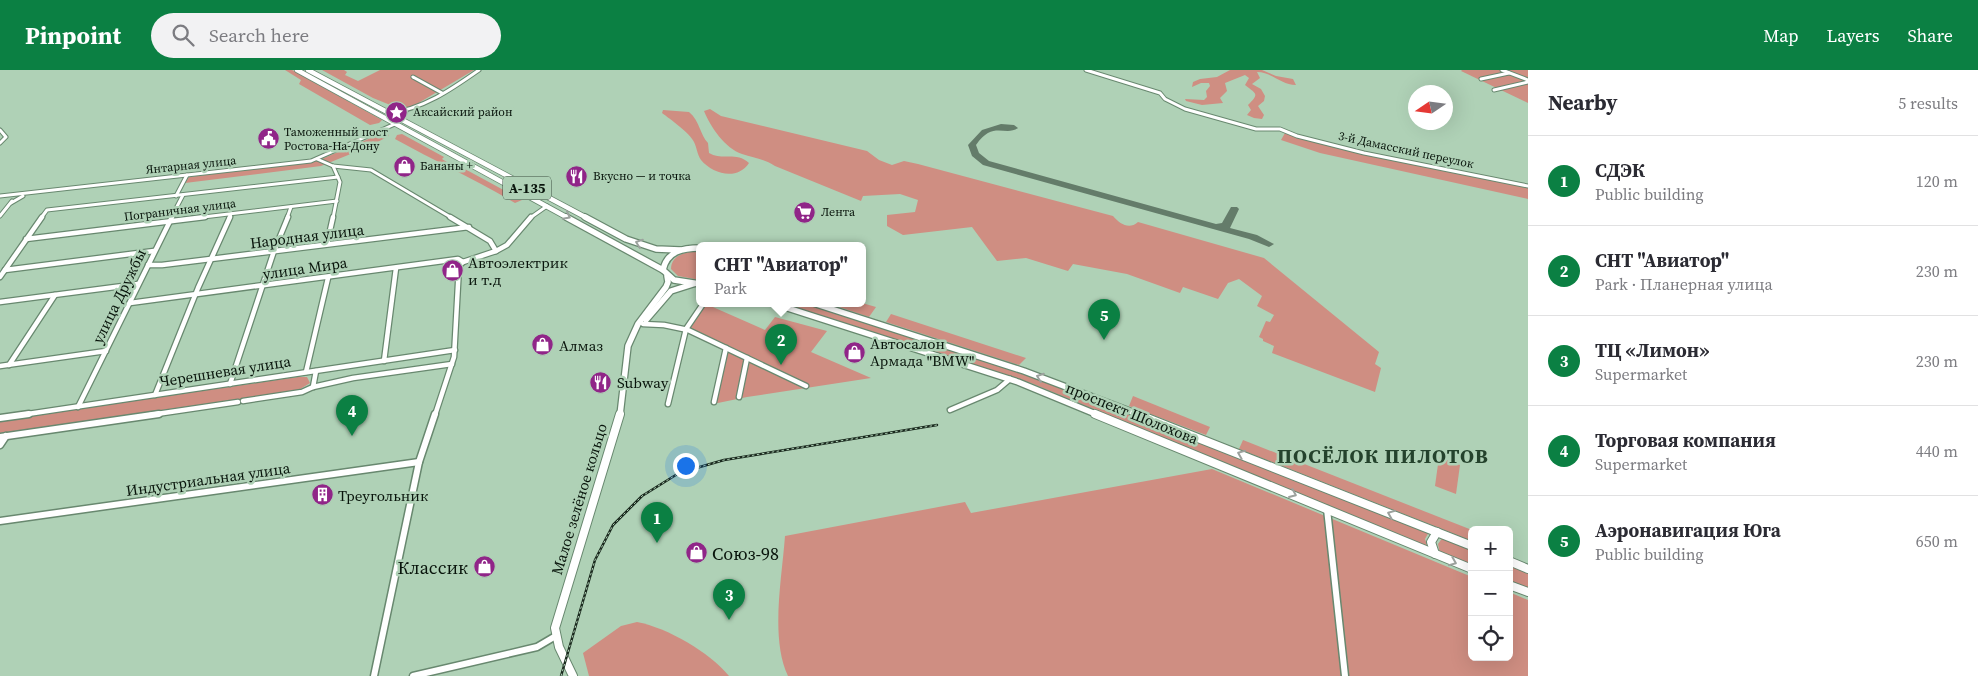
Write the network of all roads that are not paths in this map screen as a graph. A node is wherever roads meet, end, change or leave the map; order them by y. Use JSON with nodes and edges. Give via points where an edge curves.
{"nodes":[{"id":1,"x":297,"y":70,"type":"edge"},
{"id":2,"x":308,"y":70,"type":"edge"},
{"id":3,"x":479,"y":70,"type":"edge"},
{"id":4,"x":1086,"y":70,"type":"edge"},
{"id":5,"x":1502,"y":70,"type":"edge"},
{"id":6,"x":1508,"y":73,"type":"junction"},
{"id":7,"x":413,"y":77,"type":"dead end"},
{"id":8,"x":1481,"y":79,"type":"dead end"},
{"id":9,"x":1528,"y":81,"type":"edge"},
{"id":10,"x":1494,"y":90,"type":"dead end"},
{"id":11,"x":442,"y":93,"type":"junction"},
{"id":12,"x":406,"y":111,"type":"junction"},
{"id":13,"x":387,"y":113,"type":"junction"},
{"id":14,"x":383,"y":117,"type":"junction"},
{"id":15,"x":401,"y":120,"type":"junction"},
{"id":16,"x":394,"y":124,"type":"junction"},
{"id":17,"x":404,"y":129,"type":"junction"},
{"id":18,"x":0,"y":130,"type":"edge"},
{"id":19,"x":419,"y":130,"type":"junction"},
{"id":20,"x":378,"y":131,"type":"junction"},
{"id":21,"x":0,"y":142,"type":"edge"},
{"id":22,"x":317,"y":159,"type":"junction"},
{"id":23,"x":333,"y":166,"type":"junction"},
{"id":24,"x":187,"y":175,"type":"junction"},
{"id":25,"x":338,"y":177,"type":"junction"},
{"id":26,"x":1528,"y":186,"type":"edge"},
{"id":27,"x":38,"y":192,"type":"junction"},
{"id":28,"x":18,"y":194,"type":"junction"},
{"id":29,"x":183,"y":195,"type":"junction"},
{"id":30,"x":176,"y":196,"type":"junction"},
{"id":31,"x":0,"y":197,"type":"edge"},
{"id":32,"x":337,"y":201,"type":"junction"},
{"id":33,"x":10,"y":203,"type":"junction"},
{"id":34,"x":548,"y":206,"type":"junction"},
{"id":35,"x":291,"y":207,"type":"junction"},
{"id":36,"x":231,"y":214,"type":"junction"},
{"id":37,"x":0,"y":216,"type":"edge"},
{"id":38,"x":169,"y":222,"type":"junction"},
{"id":39,"x":469,"y":227,"type":"junction"},
{"id":40,"x":26,"y":239,"type":"junction"},
{"id":41,"x":327,"y":244,"type":"junction"},
{"id":42,"x":696,"y":248,"type":"edge"},
{"id":43,"x":680,"y":250,"type":"junction"},
{"id":44,"x":154,"y":251,"type":"junction"},
{"id":45,"x":274,"y":251,"type":"junction"},
{"id":46,"x":496,"y":251,"type":"junction"},
{"id":47,"x":211,"y":259,"type":"junction"},
{"id":48,"x":464,"y":262,"type":"junction"},
{"id":49,"x":148,"y":264,"type":"junction"},
{"id":50,"x":396,"y":268,"type":"junction"},
{"id":51,"x":5,"y":270,"type":"junction"},
{"id":52,"x":665,"y":273,"type":"junction"},
{"id":53,"x":0,"y":277,"type":"edge"},
{"id":54,"x":328,"y":278,"type":"junction"},
{"id":55,"x":138,"y":284,"type":"junction"},
{"id":56,"x":696,"y":284,"type":"edge"},
{"id":57,"x":262,"y":286,"type":"junction"},
{"id":58,"x":55,"y":295,"type":"junction"},
{"id":59,"x":196,"y":295,"type":"junction"},
{"id":60,"x":0,"y":302,"type":"edge"},
{"id":61,"x":130,"y":303,"type":"junction"},
{"id":62,"x":702,"y":307,"type":"edge"},
{"id":63,"x":787,"y":307,"type":"edge"},
{"id":64,"x":826,"y":307,"type":"edge"},
{"id":65,"x":871,"y":321,"type":"junction"},
{"id":66,"x":643,"y":324,"type":"junction"},
{"id":67,"x":686,"y":329,"type":"junction"},
{"id":68,"x":862,"y":332,"type":"junction"},
{"id":69,"x":628,"y":346,"type":"junction"},
{"id":70,"x":726,"y":348,"type":"junction"},
{"id":71,"x":455,"y":350,"type":"junction"},
{"id":72,"x":106,"y":351,"type":"junction"},
{"id":73,"x":977,"y":355,"type":"junction"},
{"id":74,"x":747,"y":358,"type":"junction"},
{"id":75,"x":384,"y":361,"type":"junction"},
{"id":76,"x":452,"y":364,"type":"junction"},
{"id":77,"x":9,"y":365,"type":"junction"},
{"id":78,"x":0,"y":366,"type":"edge"},
{"id":79,"x":972,"y":366,"type":"junction"},
{"id":80,"x":316,"y":371,"type":"junction"},
{"id":81,"x":306,"y":372,"type":"junction"},
{"id":82,"x":1010,"y":379,"type":"junction"},
{"id":83,"x":230,"y":384,"type":"junction"},
{"id":84,"x":313,"y":386,"type":"junction"},
{"id":85,"x":806,"y":386,"type":"dead end"},
{"id":86,"x":155,"y":396,"type":"junction"},
{"id":87,"x":739,"y":397,"type":"dead end"},
{"id":88,"x":714,"y":402,"type":"dead end"},
{"id":89,"x":668,"y":404,"type":"dead end"},
{"id":90,"x":78,"y":407,"type":"junction"},
{"id":91,"x":950,"y":410,"type":"dead end"},
{"id":92,"x":0,"y":418,"type":"edge"},
{"id":93,"x":3,"y":436,"type":"edge"},
{"id":94,"x":0,"y":445,"type":"edge"},
{"id":95,"x":419,"y":462,"type":"junction"},
{"id":96,"x":1328,"y":509,"type":"junction"},
{"id":97,"x":0,"y":521,"type":"edge"},
{"id":98,"x":1437,"y":532,"type":"junction"},
{"id":99,"x":1468,"y":544,"type":"edge"},
{"id":100,"x":1434,"y":554,"type":"junction"},
{"id":101,"x":1513,"y":563,"type":"edge"},
{"id":102,"x":1468,"y":567,"type":"edge"},
{"id":103,"x":1528,"y":569,"type":"edge"},
{"id":104,"x":1513,"y":586,"type":"edge"},
{"id":105,"x":1528,"y":592,"type":"edge"},
{"id":106,"x":554,"y":637,"type":"junction"},
{"id":107,"x":374,"y":676,"type":"edge"},
{"id":108,"x":413,"y":676,"type":"edge"},
{"id":109,"x":573,"y":676,"type":"edge"},
{"id":110,"x":1345,"y":676,"type":"edge"}],
"edges":[{"from":1,"to":14,"type":"main road","number":"А-135"},
{"from":2,"to":13,"type":"main road","number":"А-135"},
{"from":3,"to":11,"type":"street"},
{"from":4,"to":26,"type":"street","name":"3-й Дамасский переулок","via":[[1160,93],[1170,102],[1196,113],[1256,129],[1280,129],[1364,152]]},
{"from":5,"to":6,"type":"street"},
{"from":6,"to":8,"type":"street"},
{"from":6,"to":9,"type":"street"},
{"from":7,"to":11,"type":"street"},
{"from":9,"to":10,"type":"street"},
{"from":11,"to":12,"type":"street"},
{"from":12,"to":13,"type":"street"},
{"from":12,"to":15,"type":"street"},
{"from":13,"to":15,"type":"main road","number":"А-135"},
{"from":14,"to":16,"type":"main road","number":"А-135"},
{"from":14,"to":20,"type":"street","via":[[386,123]]},
{"from":15,"to":16,"type":"street","name":"Янтарная улица"},
{"from":15,"to":19,"type":"main road","number":"А-135"},
{"from":16,"to":17,"type":"main road","number":"А-135"},
{"from":16,"to":19,"type":"main road","via":[[401,122]]},
{"from":16,"to":20,"type":"street","name":"Янтарная улица"},
{"from":17,"to":20,"type":"street","name":"Янтарная улица","via":[[393,127]]},
{"from":17,"to":34,"type":"main road","number":"А-135"},
{"from":18,"to":21,"type":"street","via":[[6,137]]},
{"from":43,"to":19,"type":"main road","number":"А-135","one_way":true,"via":[[656,249],[626,239]]},
{"from":20,"to":22,"type":"street","name":"Янтарная улица"},
{"from":22,"to":23,"type":"street"},
{"from":22,"to":24,"type":"street","name":"Янтарная улица"},
{"from":23,"to":25,"type":"street"},
{"from":23,"to":39,"type":"street","via":[[371,170]]},
{"from":24,"to":27,"type":"street","name":"Янтарная улица"},
{"from":24,"to":30,"type":"street"},
{"from":25,"to":29,"type":"street","name":"Янтарная улица"},
{"from":25,"to":32,"type":"street"},
{"from":27,"to":28,"type":"street","name":"Янтарная улица"},
{"from":27,"to":33,"type":"street"},
{"from":28,"to":31,"type":"street","name":"Янтарная улица"},
{"from":28,"to":33,"type":"street"},
{"from":29,"to":30,"type":"street","name":"Янтарная улица"},
{"from":29,"to":38,"type":"street","name":"улица Дружбы"},
{"from":30,"to":40,"type":"street","name":"Янтарная улица","via":[[47,210]]},
{"from":31,"to":33,"type":"street","via":[[9,198]]},
{"from":32,"to":35,"type":"street","name":"Пограничная улица"},
{"from":32,"to":41,"type":"street"},
{"from":33,"to":37,"type":"street"},
{"from":34,"to":46,"type":"street","via":[[532,216],[507,245]]},
{"from":34,"to":52,"type":"main road","number":"А-135","one_way":true},
{"from":35,"to":36,"type":"street","name":"Пограничная улица"},
{"from":35,"to":45,"type":"street"},
{"from":36,"to":38,"type":"street","name":"Пограничная улица"},
{"from":36,"to":47,"type":"street"},
{"from":38,"to":40,"type":"street","name":"Пограничная улица"},
{"from":38,"to":44,"type":"street","name":"улица Дружбы"},
{"from":39,"to":41,"type":"street","name":"Народная улица"},
{"from":39,"to":46,"type":"street","via":[[490,241]]},
{"from":40,"to":51,"type":"street"},
{"from":41,"to":45,"type":"street","name":"Народная улица"},
{"from":42,"to":43,"type":"main road"},
{"from":43,"to":52,"type":"main road","via":[[664,261]]},
{"from":44,"to":49,"type":"street","name":"улица Дружбы"},
{"from":44,"to":51,"type":"street"},
{"from":45,"to":47,"type":"street","name":"Народная улица"},
{"from":45,"to":57,"type":"street"},
{"from":46,"to":48,"type":"street","name":"улица Мира"},
{"from":47,"to":49,"type":"street","name":"Народная улица"},
{"from":47,"to":59,"type":"street"},
{"from":48,"to":50,"type":"street","name":"улица Мира","via":[[458,259]]},
{"from":48,"to":71,"type":"street","via":[[459,266]]},
{"from":49,"to":55,"type":"street","name":"улица Дружбы"},
{"from":50,"to":54,"type":"street","name":"улица Мира"},
{"from":50,"to":75,"type":"street"},
{"from":51,"to":53,"type":"street"},
{"from":52,"to":56,"type":"main road","via":[[681,283]]},
{"from":52,"to":69,"type":"main road","name":"Малое зелёное кольцо","via":[[666,287],[638,324]]},
{"from":54,"to":57,"type":"street","name":"улица Мира"},
{"from":54,"to":81,"type":"street"},
{"from":55,"to":58,"type":"street"},
{"from":55,"to":61,"type":"street","name":"улица Дружбы"},
{"from":56,"to":66,"type":"main road","name":"Малое зелёное кольцо","via":[[670,291]]},
{"from":57,"to":59,"type":"street","name":"улица Мира"},
{"from":57,"to":83,"type":"street"},
{"from":58,"to":60,"type":"street"},
{"from":58,"to":77,"type":"street"},
{"from":59,"to":61,"type":"street","name":"улица Мира"},
{"from":59,"to":86,"type":"street"},
{"from":61,"to":72,"type":"street","name":"улица Дружбы"},
{"from":62,"to":67,"type":"street"},
{"from":63,"to":68,"type":"main road","name":"проспект Шолохова"},
{"from":64,"to":65,"type":"main road","name":"проспект Шолохова"},
{"from":65,"to":68,"type":"main road","via":[[871,328]]},
{"from":65,"to":73,"type":"main road","name":"проспект Шолохова"},
{"from":66,"to":67,"type":"street"},
{"from":66,"to":69,"type":"main road","name":"Малое зелёное кольцо"},
{"from":67,"to":70,"type":"street"},
{"from":67,"to":89,"type":"street"},
{"from":68,"to":79,"type":"main road","name":"проспект Шолохова"},
{"from":69,"to":106,"type":"main road","name":"Малое зелёное кольцо","via":[[622,407]]},
{"from":70,"to":74,"type":"street"},
{"from":70,"to":88,"type":"street"},
{"from":71,"to":75,"type":"street","name":"Черешневая улица"},
{"from":71,"to":76,"type":"street"},
{"from":72,"to":77,"type":"street"},
{"from":72,"to":90,"type":"street","name":"улица Дружбы"},
{"from":73,"to":79,"type":"main road","via":[[971,358]]},
{"from":98,"to":73,"type":"main road","name":"проспект Шолохова","one_way":true,"via":[[1109,403]]},
{"from":74,"to":85,"type":"street"},
{"from":74,"to":87,"type":"street"},
{"from":75,"to":80,"type":"street","name":"Черешневая улица"},
{"from":76,"to":84,"type":"street"},
{"from":76,"to":95,"type":"street"},
{"from":77,"to":78,"type":"street"},
{"from":79,"to":82,"type":"main road","name":"проспект Шолохова"},
{"from":80,"to":81,"type":"street","name":"Черешневая улица"},
{"from":80,"to":84,"type":"street"},
{"from":81,"to":83,"type":"street","name":"Черешневая улица"},
{"from":82,"to":91,"type":"street","via":[[997,390]]},
{"from":82,"to":96,"type":"main road","name":"проспект Шолохова","one_way":true},
{"from":83,"to":86,"type":"street","name":"Черешневая улица"},
{"from":84,"to":93,"type":"street","via":[[302,392]]},
{"from":86,"to":90,"type":"street","name":"Черешневая улица"},
{"from":90,"to":92,"type":"street","name":"Черешневая улица"},
{"from":93,"to":94,"type":"street"},
{"from":95,"to":97,"type":"street","name":"Индустриальная улица"},
{"from":95,"to":107,"type":"street"},
{"from":96,"to":100,"type":"main road","name":"проспект Шолохова"},
{"from":96,"to":110,"type":"street"},
{"from":98,"to":99,"type":"main road","name":"проспект Шолохова"},
{"from":98,"to":100,"type":"main road","via":[[1430,544]]},
{"from":100,"to":102,"type":"main road","name":"проспект Шолохова","one_way":true},
{"from":101,"to":103,"type":"main road"},
{"from":104,"to":105,"type":"main road"},
{"from":106,"to":108,"type":"street","via":[[537,646]]},
{"from":106,"to":109,"type":"main road"}]}
